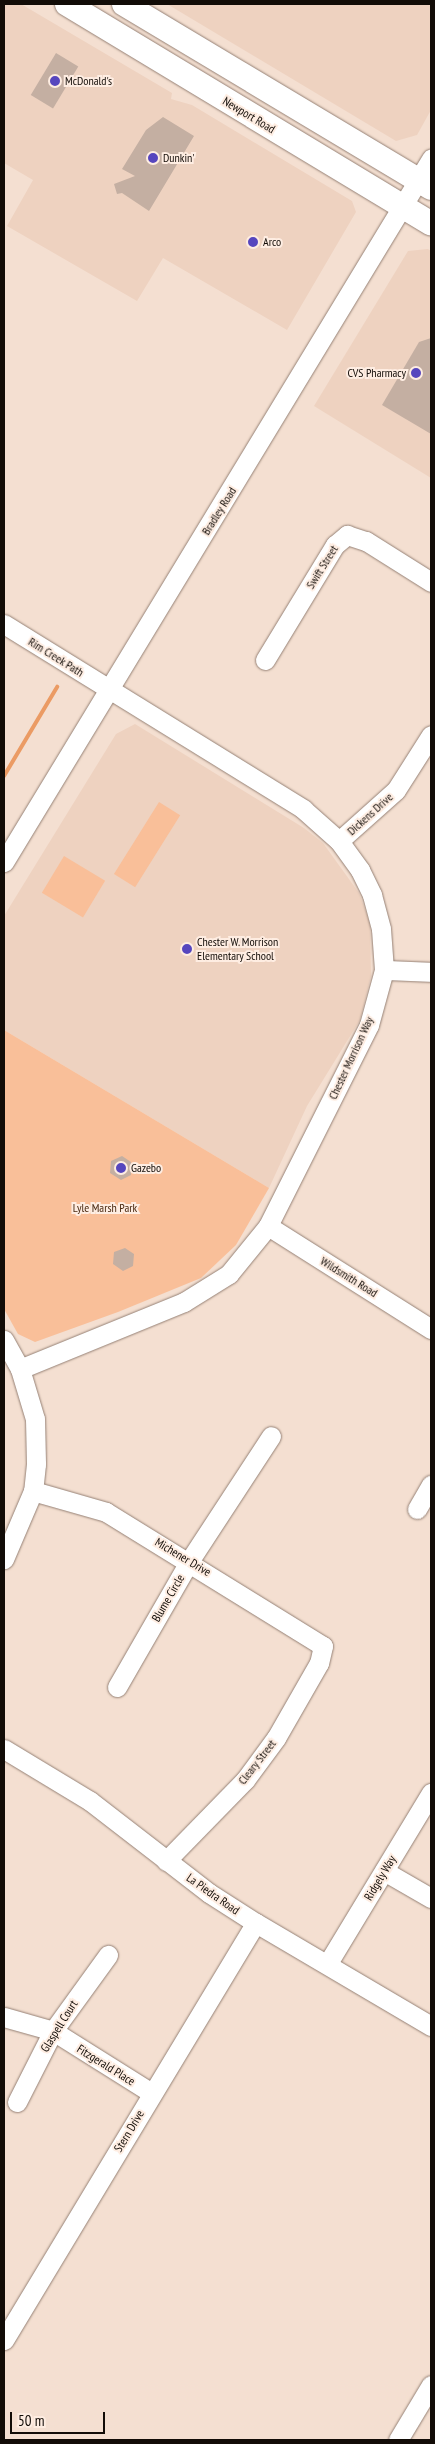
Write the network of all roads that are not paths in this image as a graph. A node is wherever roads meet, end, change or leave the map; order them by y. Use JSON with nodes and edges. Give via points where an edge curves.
{"nodes":[{"id":1,"x":67,"y":4,"type":"edge"},
{"id":2,"x":96,"y":4,"type":"edge"},
{"id":3,"x":124,"y":4,"type":"edge"},
{"id":4,"x":172,"y":32,"type":"junction"},
{"id":5,"x":431,"y":159,"type":"edge"},
{"id":6,"x":425,"y":184,"type":"edge"},
{"id":7,"x":403,"y":207,"type":"junction"},
{"id":8,"x":431,"y":224,"type":"edge"},
{"id":9,"x":431,"y":582,"type":"edge"},
{"id":10,"x":4,"y":624,"type":"edge"},
{"id":11,"x":265,"y":660,"type":"dead end"},
{"id":12,"x":108,"y":690,"type":"junction"},
{"id":13,"x":431,"y":735,"type":"edge"},
{"id":14,"x":425,"y":760,"type":"edge"},
{"id":15,"x":339,"y":841,"type":"junction"},
{"id":16,"x":4,"y":862,"type":"edge"},
{"id":17,"x":384,"y":970,"type":"junction"},
{"id":18,"x":431,"y":972,"type":"edge"},
{"id":19,"x":268,"y":1226,"type":"junction"},
{"id":20,"x":431,"y":1329,"type":"edge"},
{"id":21,"x":4,"y":1340,"type":"edge"},
{"id":22,"x":20,"y":1369,"type":"junction"},
{"id":23,"x":272,"y":1436,"type":"dead end"},
{"id":24,"x":431,"y":1485,"type":"edge"},
{"id":25,"x":33,"y":1491,"type":"junction"},
{"id":26,"x":417,"y":1509,"type":"dead end"},
{"id":27,"x":4,"y":1559,"type":"edge"},
{"id":28,"x":190,"y":1560,"type":"junction"},
{"id":29,"x":323,"y":1646,"type":"joint"},
{"id":30,"x":117,"y":1687,"type":"dead end"},
{"id":31,"x":4,"y":1749,"type":"edge"},
{"id":32,"x":431,"y":1793,"type":"edge"},
{"id":33,"x":166,"y":1861,"type":"junction"},
{"id":34,"x":384,"y":1871,"type":"junction"},
{"id":35,"x":431,"y":1898,"type":"edge"},
{"id":36,"x":256,"y":1923,"type":"junction"},
{"id":37,"x":108,"y":1955,"type":"dead end"},
{"id":38,"x":328,"y":1963,"type":"junction"},
{"id":39,"x":4,"y":2018,"type":"edge"},
{"id":40,"x":431,"y":2026,"type":"edge"},
{"id":41,"x":53,"y":2031,"type":"junction"},
{"id":42,"x":152,"y":2093,"type":"junction"},
{"id":43,"x":17,"y":2102,"type":"dead end"},
{"id":44,"x":4,"y":2340,"type":"edge"},
{"id":45,"x":431,"y":2385,"type":"edge"},
{"id":46,"x":398,"y":2440,"type":"edge"}],
"edges":[{"from":1,"to":7,"type":"main road","name":"Newport Road"},
{"from":2,"to":4,"type":"main road","via":[[118,17]]},
{"from":3,"to":4,"type":"main road"},
{"from":4,"to":6,"type":"main road"},
{"from":5,"to":6,"type":"street","name":"Bradley Road"},
{"from":6,"to":7,"type":"street","name":"Bradley Road"},
{"from":7,"to":8,"type":"main road","name":"Newport Road"},
{"from":7,"to":12,"type":"street","name":"Bradley Road"},
{"from":9,"to":11,"type":"street","name":"Swift Street","via":[[366,541],[347,534],[335,545]]},
{"from":10,"to":12,"type":"street","name":"Rim Creek Path"},
{"from":12,"to":15,"type":"street","name":"Chester Morrison Way","via":[[303,809]]},
{"from":12,"to":16,"type":"street","name":"Bradley Road"},
{"from":13,"to":14,"type":"street","name":"Dickens Drive"},
{"from":14,"to":15,"type":"street","name":"Dickens Drive"},
{"from":15,"to":17,"type":"street","name":"Chester Morrison Way","via":[[360,870],[372,895],[381,929]]},
{"from":17,"to":18,"type":"street"},
{"from":17,"to":19,"type":"street","name":"Chester Morrison Way","via":[[369,1025]]},
{"from":19,"to":20,"type":"street","name":"Wildsmith Road"},
{"from":19,"to":22,"type":"street","name":"Chester Morrison Way","via":[[229,1274],[184,1302]]},
{"from":21,"to":22,"type":"street"},
{"from":22,"to":25,"type":"street","via":[[35,1419]]},
{"from":23,"to":28,"type":"street","name":"Blume Circle"},
{"from":24,"to":26,"type":"street"},
{"from":25,"to":27,"type":"street"},
{"from":25,"to":28,"type":"street","name":"Michener Drive","via":[[106,1512]]},
{"from":28,"to":29,"type":"street","name":"Michener Drive"},
{"from":28,"to":30,"type":"street","name":"Blume Circle"},
{"from":29,"to":33,"type":"street","name":"Cleary Street","via":[[319,1663],[276,1738],[245,1780]]},
{"from":31,"to":33,"type":"street","name":"La Piedra Road","via":[[90,1801]]},
{"from":32,"to":34,"type":"street","name":"Ridgely Way"},
{"from":33,"to":36,"type":"street","name":"La Piedra Road"},
{"from":34,"to":35,"type":"street"},
{"from":34,"to":38,"type":"street","name":"Ridgely Way"},
{"from":36,"to":38,"type":"street","name":"La Piedra Road"},
{"from":36,"to":42,"type":"street","name":"Stern Drive"},
{"from":37,"to":41,"type":"street","name":"Glaspell Court"},
{"from":38,"to":40,"type":"street","name":"La Piedra Road"},
{"from":39,"to":41,"type":"street","name":"Fitzgerald Place"},
{"from":41,"to":42,"type":"street","name":"Fitzgerald Place"},
{"from":41,"to":43,"type":"street","name":"Glaspell Court"},
{"from":42,"to":44,"type":"street","name":"Stern Drive"},
{"from":45,"to":46,"type":"street"}]}
